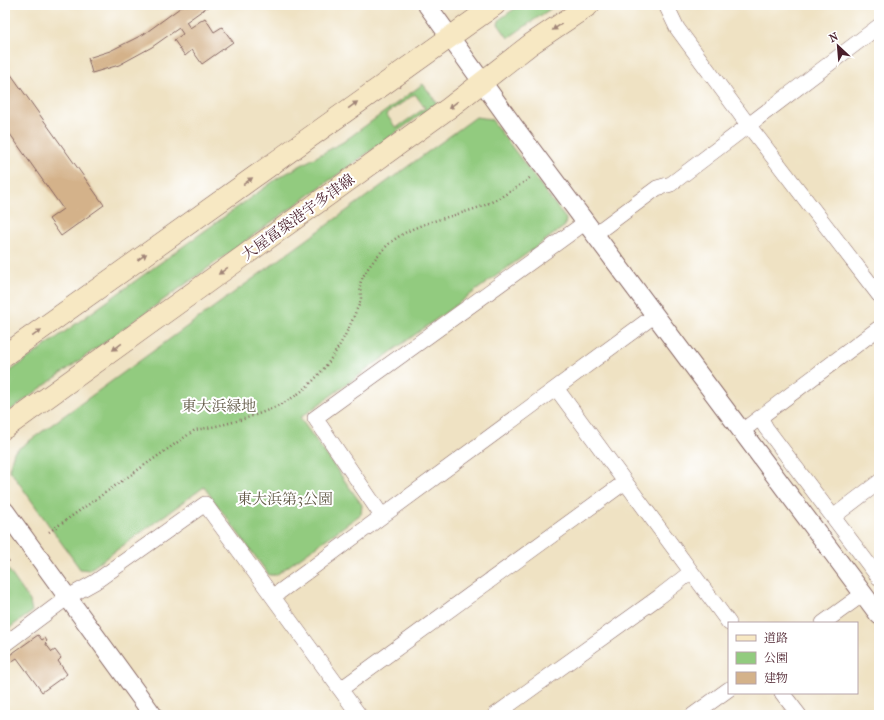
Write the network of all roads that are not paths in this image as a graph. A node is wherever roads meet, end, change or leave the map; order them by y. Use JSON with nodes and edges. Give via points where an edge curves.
{"nodes":[{"id":1,"x":427,"y":5,"type":"edge"},
{"id":2,"x":495,"y":5,"type":"edge"},
{"id":3,"x":589,"y":5,"type":"edge"},
{"id":4,"x":666,"y":5,"type":"edge"},
{"id":5,"x":879,"y":26,"type":"edge"},
{"id":6,"x":450,"y":36,"type":"junction"},
{"id":7,"x":482,"y":82,"type":"junction"},
{"id":8,"x":749,"y":126,"type":"junction"},
{"id":9,"x":590,"y":228,"type":"junction"},
{"id":10,"x":879,"y":295,"type":"edge"},
{"id":11,"x":655,"y":315,"type":"junction"},
{"id":12,"x":879,"y":328,"type":"edge"},
{"id":13,"x":5,"y":355,"type":"edge"},
{"id":14,"x":556,"y":388,"type":"junction"},
{"id":15,"x":761,"y":419,"type":"junction"},
{"id":16,"x":5,"y":428,"type":"edge"},
{"id":17,"x":742,"y":431,"type":"junction"},
{"id":18,"x":625,"y":482,"type":"junction"},
{"id":19,"x":879,"y":482,"type":"edge"},
{"id":20,"x":5,"y":511,"type":"edge"},
{"id":21,"x":382,"y":516,"type":"junction"},
{"id":22,"x":833,"y":517,"type":"junction"},
{"id":23,"x":691,"y":572,"type":"junction"},
{"id":24,"x":879,"y":578,"type":"edge"},
{"id":25,"x":863,"y":594,"type":"junction"},
{"id":26,"x":274,"y":596,"type":"junction"},
{"id":27,"x":68,"y":597,"type":"junction"},
{"id":28,"x":879,"y":615,"type":"edge"},
{"id":29,"x":728,"y":622,"type":"edge"},
{"id":30,"x":824,"y":622,"type":"edge"},
{"id":31,"x":5,"y":644,"type":"edge"},
{"id":32,"x":341,"y":689,"type":"junction"},
{"id":33,"x":728,"y":690,"type":"edge"},
{"id":34,"x":783,"y":694,"type":"edge"},
{"id":35,"x":153,"y":715,"type":"edge"},
{"id":36,"x":359,"y":715,"type":"edge"},
{"id":37,"x":495,"y":715,"type":"edge"},
{"id":38,"x":693,"y":715,"type":"edge"},
{"id":39,"x":799,"y":715,"type":"edge"}],
"edges":[{"from":1,"to":6,"type":"street"},
{"from":2,"to":6,"type":"main road"},
{"from":3,"to":7,"type":"main road","name":"大屋冨築港宇多津線","one_way":true,"via":[[531,44]]},
{"from":4,"to":8,"type":"street","via":[[677,28]]},
{"from":5,"to":8,"type":"street"},
{"from":6,"to":7,"type":"street"},
{"from":13,"to":6,"type":"main road","one_way":true},
{"from":7,"to":9,"type":"street"},
{"from":7,"to":16,"type":"main road","name":"大屋冨築港宇多津線","one_way":true},
{"from":8,"to":9,"type":"street","via":[[671,184],[657,188]]},
{"from":8,"to":10,"type":"street"},
{"from":9,"to":11,"type":"street"},
{"from":9,"to":21,"type":"street","via":[[315,418]]},
{"from":11,"to":14,"type":"street"},
{"from":11,"to":17,"type":"street"},
{"from":12,"to":15,"type":"street"},
{"from":14,"to":18,"type":"street"},
{"from":14,"to":21,"type":"street"},
{"from":15,"to":17,"type":"street"},
{"from":15,"to":22,"type":"street"},
{"from":17,"to":25,"type":"street"},
{"from":18,"to":23,"type":"street"},
{"from":18,"to":32,"type":"street"},
{"from":19,"to":22,"type":"street"},
{"from":20,"to":27,"type":"street"},
{"from":21,"to":26,"type":"street"},
{"from":22,"to":24,"type":"street"},
{"from":23,"to":29,"type":"street"},
{"from":23,"to":37,"type":"street"},
{"from":25,"to":28,"type":"street"},
{"from":25,"to":30,"type":"street"},
{"from":26,"to":27,"type":"street","via":[[205,504],[95,582]]},
{"from":26,"to":32,"type":"street"},
{"from":27,"to":31,"type":"street"},
{"from":27,"to":35,"type":"street"},
{"from":32,"to":36,"type":"street"},
{"from":33,"to":38,"type":"street"},
{"from":34,"to":39,"type":"street"}]}
